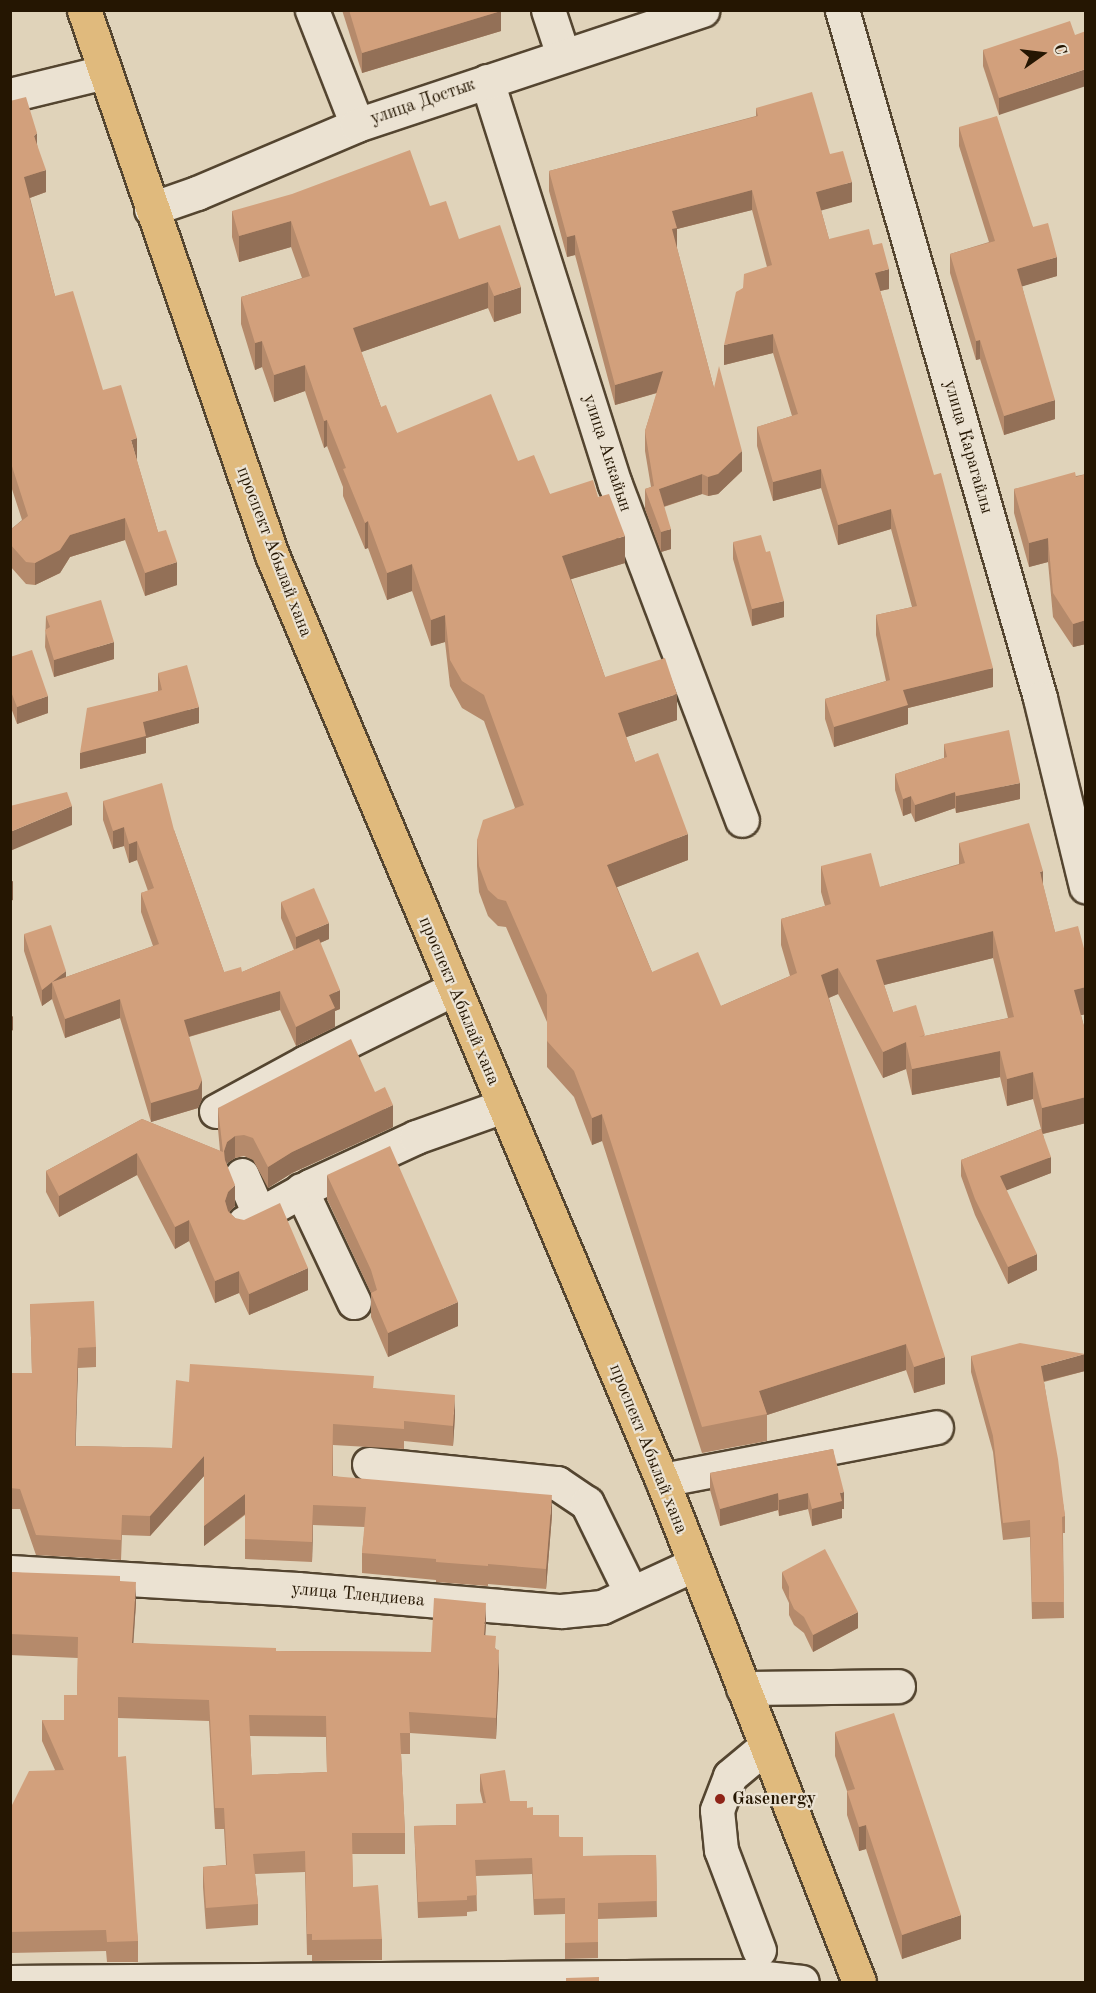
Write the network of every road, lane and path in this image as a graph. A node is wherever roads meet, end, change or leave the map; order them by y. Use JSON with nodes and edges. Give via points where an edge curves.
{"nodes":[{"id":1,"x":84,"y":10,"type":"edge"},
{"id":2,"x":312,"y":10,"type":"edge"},
{"id":3,"x":549,"y":10,"type":"edge"},
{"id":4,"x":702,"y":10,"type":"edge"},
{"id":5,"x":842,"y":10,"type":"edge"},
{"id":6,"x":563,"y":55,"type":"junction"},
{"id":7,"x":104,"y":72,"type":"junction"},
{"id":8,"x":487,"y":81,"type":"junction"},
{"id":9,"x":10,"y":95,"type":"edge"},
{"id":10,"x":357,"y":125,"type":"junction"},
{"id":11,"x":151,"y":209,"type":"junction"},
{"id":12,"x":742,"y":820,"type":"dead end"},
{"id":13,"x":1086,"y":886,"type":"edge"},
{"id":14,"x":453,"y":989,"type":"junction"},
{"id":15,"x":503,"y":1106,"type":"junction"},
{"id":16,"x":216,"y":1111,"type":"edge"},
{"id":17,"x":242,"y":1176,"type":"dead end"},
{"id":18,"x":301,"y":1190,"type":"junction"},
{"id":19,"x":354,"y":1302,"type":"dead end"},
{"id":20,"x":936,"y":1427,"type":"dead end"},
{"id":21,"x":369,"y":1464,"type":"dead end"},
{"id":22,"x":662,"y":1480,"type":"junction"},
{"id":23,"x":695,"y":1564,"type":"junction"},
{"id":24,"x":10,"y":1572,"type":"edge"},
{"id":25,"x":632,"y":1593,"type":"junction"},
{"id":26,"x":898,"y":1686,"type":"dead end"},
{"id":27,"x":743,"y":1688,"type":"junction"},
{"id":28,"x":766,"y":1746,"type":"junction"},
{"id":29,"x":759,"y":1950,"type":"dead end"},
{"id":30,"x":10,"y":1983,"type":"edge"},
{"id":31,"x":802,"y":1983,"type":"edge"},
{"id":32,"x":859,"y":1983,"type":"edge"}],
"edges":[{"from":1,"to":7,"type":"main road","name":"проспект Абылай хана"},
{"from":2,"to":10,"type":"street"},
{"from":3,"to":6,"type":"street"},
{"from":4,"to":6,"type":"street","name":"улица Достык"},
{"from":5,"to":13,"type":"street","name":"улица Карагайлы","via":[[1040,698]]},
{"from":6,"to":8,"type":"street","name":"улица Достык"},
{"from":7,"to":9,"type":"street"},
{"from":7,"to":11,"type":"main road","name":"проспект Абылай хана"},
{"from":8,"to":10,"type":"street","name":"улица Достык"},
{"from":8,"to":12,"type":"street","name":"улица Аккайын","via":[[615,484]]},
{"from":10,"to":11,"type":"street","name":"улица Достык"},
{"from":11,"to":14,"type":"main road","name":"проспект Абылай хана","via":[[272,555]]},
{"from":14,"to":15,"type":"main road","name":"проспект Абылай хана"},
{"from":14,"to":16,"type":"street"},
{"from":15,"to":18,"type":"street","via":[[416,1137]]},
{"from":15,"to":22,"type":"main road","name":"проспект Абылай хана"},
{"from":17,"to":18,"type":"street","via":[[252,1218]]},
{"from":18,"to":19,"type":"street"},
{"from":20,"to":22,"type":"street"},
{"from":21,"to":25,"type":"street","via":[[557,1483],[586,1503]]},
{"from":22,"to":23,"type":"main road","name":"проспект Абылай хана"},
{"from":23,"to":25,"type":"street","name":"улица Тлендиева"},
{"from":23,"to":27,"type":"main road","name":"проспект Абылай хана"},
{"from":24,"to":25,"type":"street","name":"улица Тлендиева","via":[[297,1589],[561,1611],[602,1607]]},
{"from":26,"to":27,"type":"street"},
{"from":27,"to":28,"type":"main road","name":"проспект Абылай хана"},
{"from":28,"to":29,"type":"street","via":[[730,1776],[717,1810],[722,1850]]},
{"from":28,"to":32,"type":"main road","name":"проспект Абылай хана"},
{"from":30,"to":31,"type":"street","via":[[723,1976],[783,1978]]}]}
